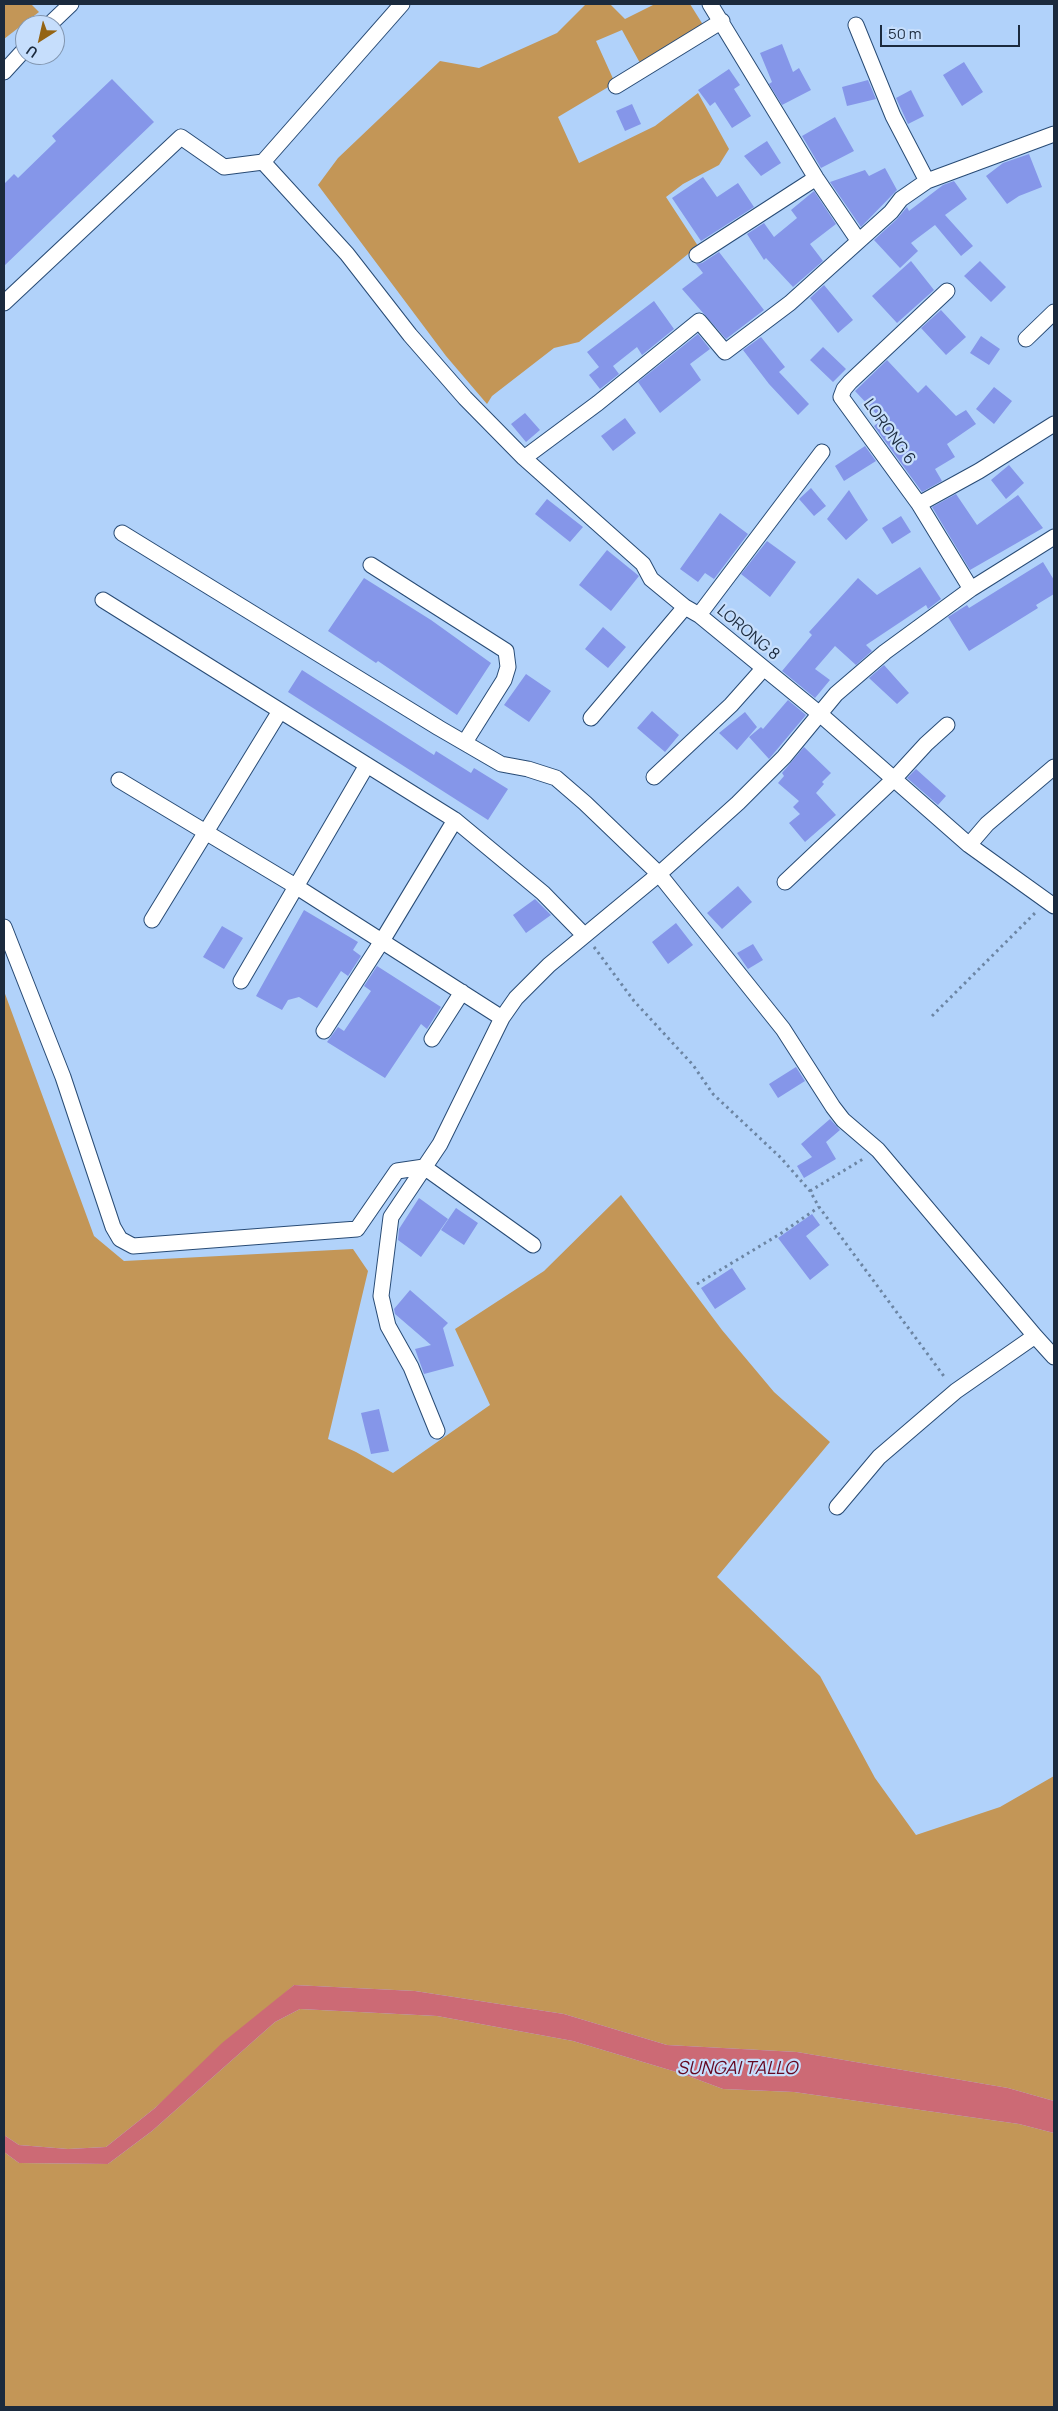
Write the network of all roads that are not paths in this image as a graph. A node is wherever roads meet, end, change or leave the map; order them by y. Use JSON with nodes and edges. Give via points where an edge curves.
{"nodes":[{"id":1,"x":71,"y":4,"type":"edge"},
{"id":2,"x":402,"y":4,"type":"edge"},
{"id":3,"x":710,"y":4,"type":"edge"},
{"id":4,"x":59,"y":15,"type":"edge"},
{"id":5,"x":722,"y":21,"type":"junction"},
{"id":6,"x":856,"y":26,"type":"dead end"},
{"id":7,"x":15,"y":60,"type":"edge"},
{"id":8,"x":4,"y":72,"type":"edge"},
{"id":9,"x":616,"y":86,"type":"dead end"},
{"id":10,"x":1054,"y":134,"type":"edge"},
{"id":11,"x":263,"y":162,"type":"junction"},
{"id":12,"x":816,"y":178,"type":"junction"},
{"id":13,"x":928,"y":181,"type":"junction"},
{"id":14,"x":858,"y":240,"type":"junction"},
{"id":15,"x":697,"y":255,"type":"dead end"},
{"id":16,"x":947,"y":291,"type":"dead end"},
{"id":17,"x":4,"y":303,"type":"edge"},
{"id":18,"x":1054,"y":312,"type":"edge"},
{"id":19,"x":1026,"y":339,"type":"dead end"},
{"id":20,"x":1054,"y":424,"type":"edge"},
{"id":21,"x":822,"y":452,"type":"dead end"},
{"id":22,"x":524,"y":458,"type":"junction"},
{"id":23,"x":919,"y":504,"type":"junction"},
{"id":24,"x":122,"y":533,"type":"dead end"},
{"id":25,"x":1054,"y":537,"type":"edge"},
{"id":26,"x":371,"y":565,"type":"dead end"},
{"id":27,"x":971,"y":589,"type":"junction"},
{"id":28,"x":103,"y":600,"type":"dead end"},
{"id":29,"x":685,"y":607,"type":"junction"},
{"id":30,"x":700,"y":615,"type":"junction"},
{"id":31,"x":763,"y":669,"type":"junction"},
{"id":32,"x":280,"y":710,"type":"junction"},
{"id":33,"x":821,"y":715,"type":"junction"},
{"id":34,"x":591,"y":718,"type":"dead end"},
{"id":35,"x":947,"y":725,"type":"dead end"},
{"id":36,"x":465,"y":742,"type":"junction"},
{"id":37,"x":367,"y":765,"type":"junction"},
{"id":38,"x":1054,"y":767,"type":"edge"},
{"id":39,"x":654,"y":777,"type":"dead end"},
{"id":40,"x":119,"y":780,"type":"dead end"},
{"id":41,"x":893,"y":780,"type":"junction"},
{"id":42,"x":455,"y":820,"type":"junction"},
{"id":43,"x":206,"y":832,"type":"junction"},
{"id":44,"x":969,"y":846,"type":"junction"},
{"id":45,"x":659,"y":874,"type":"junction"},
{"id":46,"x":785,"y":882,"type":"dead end"},
{"id":47,"x":297,"y":887,"type":"junction"},
{"id":48,"x":1052,"y":901,"type":"edge"},
{"id":49,"x":152,"y":920,"type":"dead end"},
{"id":50,"x":4,"y":927,"type":"edge"},
{"id":51,"x":584,"y":934,"type":"junction"},
{"id":52,"x":382,"y":941,"type":"junction"},
{"id":53,"x":241,"y":980,"type":"dead end"},
{"id":54,"x":462,"y":992,"type":"junction"},
{"id":55,"x":502,"y":1018,"type":"junction"},
{"id":56,"x":324,"y":1031,"type":"dead end"},
{"id":57,"x":432,"y":1039,"type":"dead end"},
{"id":58,"x":424,"y":1167,"type":"junction"},
{"id":59,"x":533,"y":1245,"type":"dead end"},
{"id":60,"x":1035,"y":1336,"type":"junction"},
{"id":61,"x":1054,"y":1358,"type":"edge"},
{"id":62,"x":437,"y":1431,"type":"dead end"},
{"id":63,"x":837,"y":1507,"type":"dead end"}],
"edges":[{"from":1,"to":4,"type":"street"},
{"from":2,"to":11,"type":"street"},
{"from":3,"to":5,"type":"street"},
{"from":5,"to":9,"type":"street"},
{"from":5,"to":12,"type":"street"},
{"from":6,"to":13,"type":"street","via":[[893,116]]},
{"from":7,"to":8,"type":"street"},
{"from":10,"to":13,"type":"street"},
{"from":11,"to":17,"type":"street","via":[[224,167],[181,137]]},
{"from":11,"to":22,"type":"street","name":"LORONG 8","via":[[347,254],[465,398]]},
{"from":12,"to":14,"type":"street"},
{"from":12,"to":15,"type":"street"},
{"from":13,"to":14,"type":"street","via":[[901,199],[891,212]]},
{"from":14,"to":22,"type":"street","via":[[790,303],[724,352],[699,321]]},
{"from":16,"to":23,"type":"street","name":"LORONG 6","via":[[850,382],[842,397]]},
{"from":18,"to":19,"type":"street"},
{"from":20,"to":23,"type":"street"},
{"from":21,"to":30,"type":"street"},
{"from":22,"to":29,"type":"street","name":"LORONG 8","via":[[643,564],[651,579]]},
{"from":23,"to":27,"type":"street","name":"LORONG 6"},
{"from":24,"to":36,"type":"street"},
{"from":25,"to":27,"type":"street"},
{"from":26,"to":36,"type":"street","via":[[506,651],[508,667],[504,680]]},
{"from":27,"to":33,"type":"street","via":[[885,652],[836,694]]},
{"from":28,"to":32,"type":"street"},
{"from":29,"to":30,"type":"street","name":"LORONG 8"},
{"from":29,"to":34,"type":"street"},
{"from":30,"to":31,"type":"street","name":"LORONG 8"},
{"from":31,"to":33,"type":"street","name":"LORONG 8"},
{"from":31,"to":39,"type":"street","via":[[731,706]]},
{"from":32,"to":37,"type":"street"},
{"from":32,"to":43,"type":"street"},
{"from":33,"to":41,"type":"street","name":"LORONG 8"},
{"from":33,"to":45,"type":"street","via":[[738,803]]},
{"from":35,"to":41,"type":"street"},
{"from":36,"to":45,"type":"street","via":[[501,764],[556,778]]},
{"from":37,"to":42,"type":"street"},
{"from":37,"to":47,"type":"street"},
{"from":38,"to":44,"type":"street","via":[[987,824]]},
{"from":40,"to":43,"type":"street"},
{"from":41,"to":44,"type":"street","name":"LORONG 8"},
{"from":41,"to":46,"type":"street"},
{"from":42,"to":51,"type":"street","via":[[543,893]]},
{"from":42,"to":52,"type":"street"},
{"from":43,"to":47,"type":"street"},
{"from":43,"to":49,"type":"street"},
{"from":44,"to":48,"type":"street","name":"LORONG 8"},
{"from":45,"to":51,"type":"street"},
{"from":45,"to":60,"type":"street","via":[[783,1029],[833,1107],[878,1150]]},
{"from":47,"to":52,"type":"street"},
{"from":47,"to":53,"type":"street"},
{"from":50,"to":58,"type":"street","via":[[120,1239],[133,1246],[357,1230],[397,1171]]},
{"from":51,"to":55,"type":"street","via":[[516,998]]},
{"from":52,"to":54,"type":"street"},
{"from":52,"to":56,"type":"street"},
{"from":54,"to":55,"type":"street"},
{"from":54,"to":57,"type":"street"},
{"from":55,"to":58,"type":"street","via":[[454,1118]]},
{"from":58,"to":59,"type":"street"},
{"from":58,"to":62,"type":"street","via":[[391,1217],[381,1296],[388,1326],[411,1367]]},
{"from":60,"to":61,"type":"street"},
{"from":60,"to":63,"type":"street","via":[[956,1391],[879,1457]]}]}
